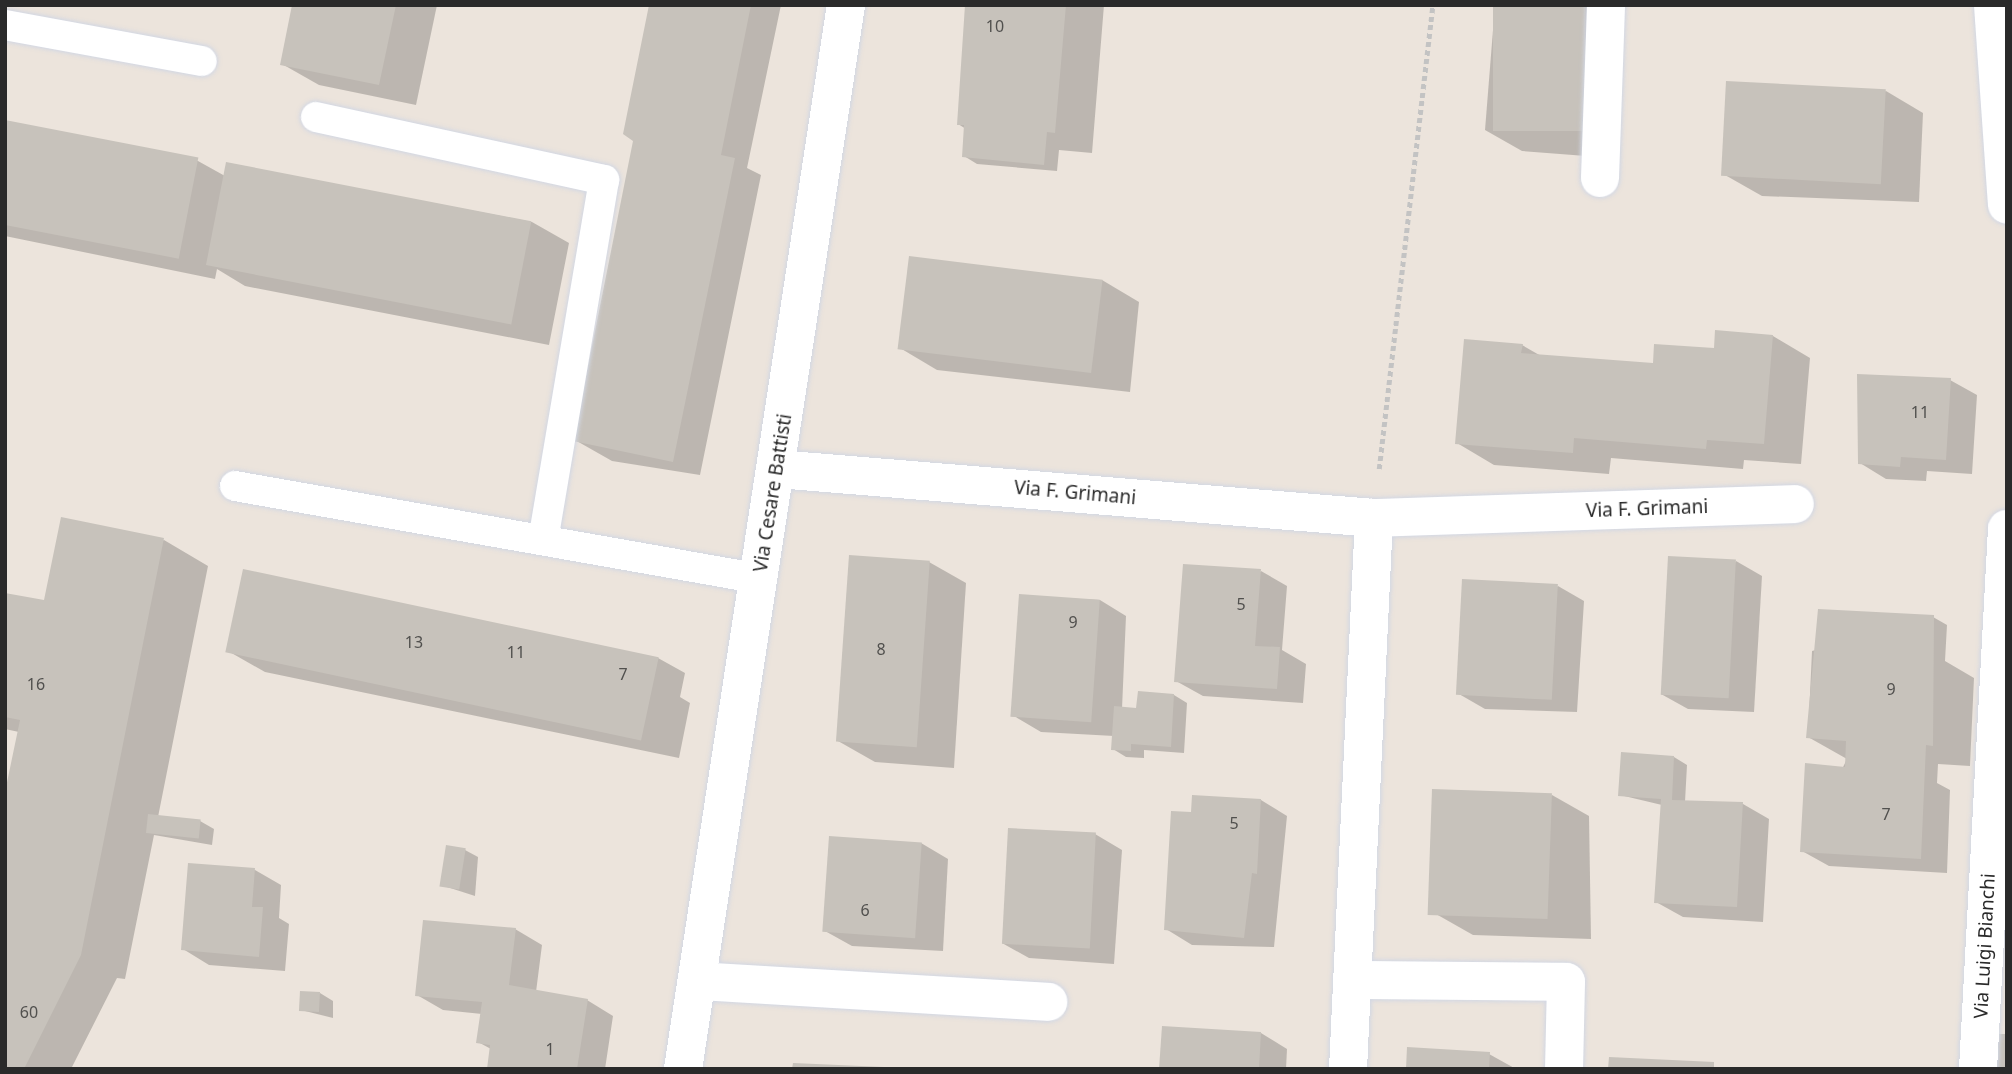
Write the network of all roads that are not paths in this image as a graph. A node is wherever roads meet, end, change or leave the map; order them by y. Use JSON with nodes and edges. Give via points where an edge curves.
{"nodes":[{"id":1,"x":846,"y":5,"type":"edge"},
{"id":2,"x":1606,"y":5,"type":"edge"},
{"id":3,"x":1993,"y":5,"type":"edge"},
{"id":4,"x":5,"y":25,"type":"edge"},
{"id":5,"x":202,"y":61,"type":"dead end"},
{"id":6,"x":316,"y":117,"type":"dead end"},
{"id":7,"x":1600,"y":178,"type":"dead end"},
{"id":8,"x":2007,"y":205,"type":"edge"},
{"id":9,"x":777,"y":469,"type":"junction"},
{"id":10,"x":235,"y":486,"type":"dead end"},
{"id":11,"x":1795,"y":504,"type":"dead end"},
{"id":12,"x":1374,"y":518,"type":"junction"},
{"id":13,"x":2007,"y":529,"type":"edge"},
{"id":14,"x":543,"y":540,"type":"junction"},
{"id":15,"x":761,"y":579,"type":"junction"},
{"id":16,"x":1354,"y":980,"type":"junction"},
{"id":17,"x":698,"y":981,"type":"junction"},
{"id":18,"x":1048,"y":1002,"type":"dead end"},
{"id":19,"x":683,"y":1069,"type":"edge"},
{"id":20,"x":1348,"y":1069,"type":"edge"},
{"id":21,"x":1564,"y":1069,"type":"edge"},
{"id":22,"x":1979,"y":1069,"type":"edge"}],
"edges":[{"from":1,"to":9,"type":"street","name":"Via Cesare Battisti"},
{"from":2,"to":7,"type":"street"},
{"from":3,"to":8,"type":"street"},
{"from":4,"to":5,"type":"lane"},
{"from":6,"to":14,"type":"lane","via":[[604,180]]},
{"from":9,"to":12,"type":"street","name":"Via F. Grimani"},
{"from":9,"to":15,"type":"street","name":"Via Cesare Battisti"},
{"from":10,"to":14,"type":"lane"},
{"from":11,"to":12,"type":"street","name":"Via F. Grimani"},
{"from":12,"to":16,"type":"street"},
{"from":13,"to":22,"type":"street","name":"Via Luigi Bianchi"},
{"from":14,"to":15,"type":"lane"},
{"from":15,"to":17,"type":"street","name":"Via Cesare Battisti"},
{"from":16,"to":20,"type":"street"},
{"from":16,"to":21,"type":"street","via":[[1566,982]]},
{"from":17,"to":18,"type":"street"},
{"from":17,"to":19,"type":"street","name":"Via Cesare Battisti"}]}
